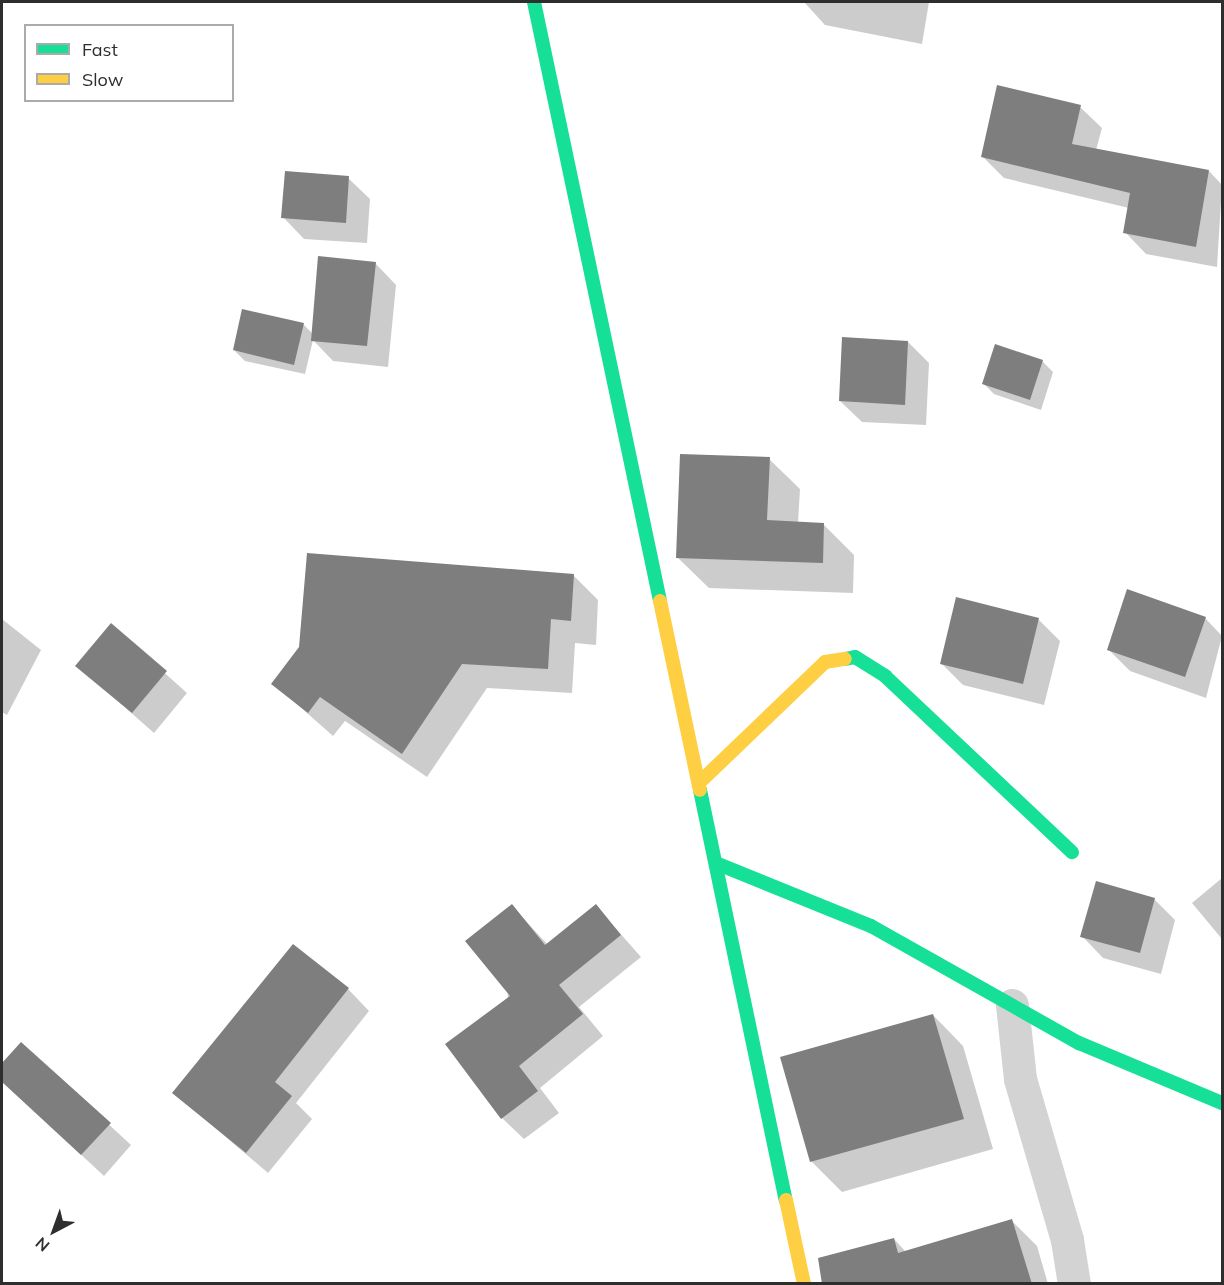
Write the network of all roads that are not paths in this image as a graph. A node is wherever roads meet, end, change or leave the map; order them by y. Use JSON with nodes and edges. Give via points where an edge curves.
{"nodes":[{"id":1,"x":534,"y":2,"type":"edge"},
{"id":2,"x":701,"y":781,"type":"junction"},
{"id":3,"x":1072,"y":852,"type":"dead end"},
{"id":4,"x":718,"y":864,"type":"junction"},
{"id":5,"x":1012,"y":1005,"type":"junction"},
{"id":6,"x":1222,"y":1103,"type":"edge"},
{"id":7,"x":804,"y":1284,"type":"edge"},
{"id":8,"x":1074,"y":1284,"type":"edge"}],
"edges":[{"from":1,"to":2,"type":"street"},
{"from":2,"to":3,"type":"street","via":[[825,662],[855,657],[885,676]]},
{"from":2,"to":4,"type":"street"},
{"from":4,"to":5,"type":"street","via":[[871,926]]},
{"from":4,"to":7,"type":"street"},
{"from":5,"to":6,"type":"street","via":[[1126,1065]]},
{"from":5,"to":8,"type":"street","via":[[1022,1090],[1067,1240]]}]}
